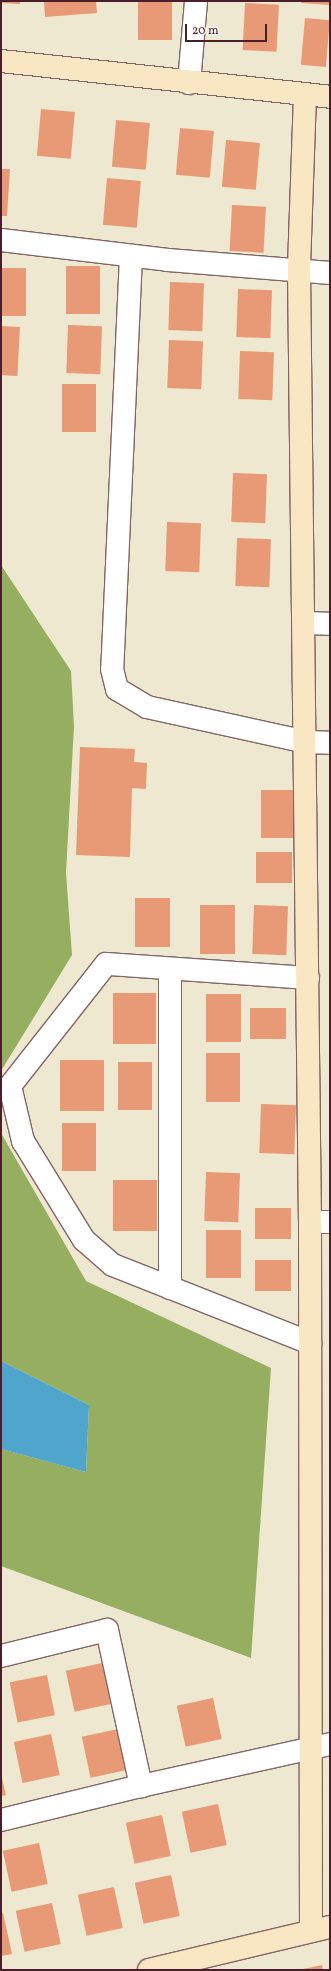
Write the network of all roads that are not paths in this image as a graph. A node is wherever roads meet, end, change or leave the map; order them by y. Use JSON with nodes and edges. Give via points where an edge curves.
{"nodes":[{"id":1,"x":196,"y":1,"type":"edge"},
{"id":2,"x":1,"y":61,"type":"edge"},
{"id":3,"x":189,"y":83,"type":"junction"},
{"id":4,"x":305,"y":95,"type":"junction"},
{"id":5,"x":330,"y":97,"type":"edge"},
{"id":6,"x":1,"y":240,"type":"edge"},
{"id":7,"x":131,"y":256,"type":"junction"},
{"id":8,"x":299,"y":270,"type":"junction"},
{"id":9,"x":330,"y":273,"type":"edge"},
{"id":10,"x":304,"y":624,"type":"junction"},
{"id":11,"x":330,"y":624,"type":"edge"},
{"id":12,"x":306,"y":742,"type":"junction"},
{"id":13,"x":330,"y":743,"type":"edge"},
{"id":14,"x":170,"y":969,"type":"junction"},
{"id":15,"x":308,"y":978,"type":"junction"},
{"id":16,"x":320,"y":1222,"type":"edge"},
{"id":17,"x":170,"y":1288,"type":"junction"},
{"id":18,"x":310,"y":1343,"type":"junction"},
{"id":19,"x":1,"y":1656,"type":"edge"},
{"id":20,"x":330,"y":1744,"type":"edge"},
{"id":21,"x":309,"y":1750,"type":"junction"},
{"id":22,"x":141,"y":1786,"type":"junction"},
{"id":23,"x":1,"y":1820,"type":"edge"},
{"id":24,"x":321,"y":1929,"type":"edge"},
{"id":25,"x":149,"y":1970,"type":"edge"}],
"edges":[{"from":1,"to":3,"type":"street"},
{"from":2,"to":3,"type":"street"},
{"from":3,"to":4,"type":"street"},
{"from":4,"to":5,"type":"street"},
{"from":4,"to":8,"type":"street"},
{"from":6,"to":7,"type":"street"},
{"from":7,"to":8,"type":"street"},
{"from":7,"to":12,"type":"street","via":[[112,669],[117,689],[147,707]]},
{"from":8,"to":9,"type":"street"},
{"from":8,"to":10,"type":"street"},
{"from":10,"to":11,"type":"street"},
{"from":10,"to":12,"type":"street"},
{"from":12,"to":13,"type":"street"},
{"from":12,"to":15,"type":"street"},
{"from":14,"to":15,"type":"street"},
{"from":14,"to":17,"type":"street"},
{"from":14,"to":17,"type":"street","via":[[106,964],[10,1086],[23,1140],[84,1240],[113,1265]]},
{"from":15,"to":16,"type":"street"},
{"from":16,"to":18,"type":"street"},
{"from":17,"to":18,"type":"street"},
{"from":18,"to":21,"type":"street"},
{"from":19,"to":22,"type":"street","via":[[107,1630]]},
{"from":20,"to":21,"type":"street"},
{"from":21,"to":22,"type":"street"},
{"from":21,"to":24,"type":"street"},
{"from":22,"to":23,"type":"street"},
{"from":24,"to":25,"type":"street"}]}
